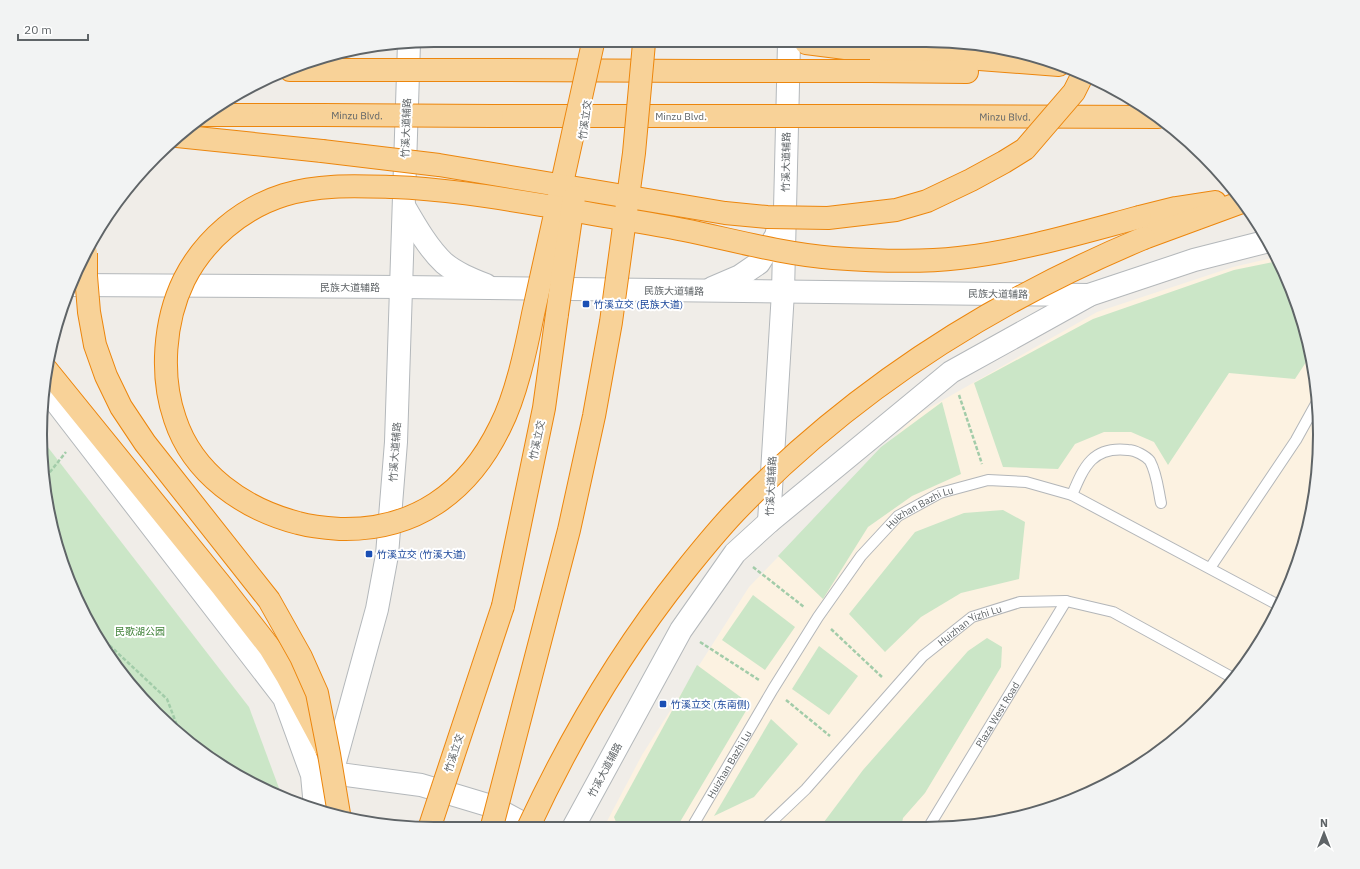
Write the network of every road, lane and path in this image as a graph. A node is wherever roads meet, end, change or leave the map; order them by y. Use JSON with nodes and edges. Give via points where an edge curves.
{"nodes":[{"id":1,"x":593,"y":47,"type":"edge"},
{"id":2,"x":593,"y":47,"type":"edge"},
{"id":3,"x":644,"y":47,"type":"edge"},
{"id":4,"x":653,"y":47,"type":"edge"},
{"id":5,"x":789,"y":47,"type":"edge"},
{"id":6,"x":837,"y":47,"type":"edge"},
{"id":7,"x":409,"y":48,"type":"edge"},
{"id":8,"x":1036,"y":63,"type":"edge"},
{"id":9,"x":304,"y":70,"type":"edge"},
{"id":10,"x":1062,"y":72,"type":"edge"},
{"id":11,"x":1080,"y":79,"type":"edge"},
{"id":12,"x":215,"y":115,"type":"edge"},
{"id":13,"x":1148,"y":117,"type":"edge"},
{"id":14,"x":187,"y":137,"type":"edge"},
{"id":15,"x":634,"y":153,"type":"junction"},
{"id":16,"x":785,"y":190,"type":"junction"},
{"id":17,"x":1234,"y":200,"type":"edge"},
{"id":18,"x":1236,"y":203,"type":"edge"},
{"id":19,"x":404,"y":206,"type":"junction"},
{"id":20,"x":556,"y":208,"type":"edge"},
{"id":21,"x":556,"y":208,"type":"edge"},
{"id":22,"x":556,"y":208,"type":"edge"},
{"id":23,"x":556,"y":208,"type":"edge"},
{"id":24,"x":1142,"y":228,"type":"junction"},
{"id":25,"x":1262,"y":243,"type":"edge"},
{"id":26,"x":86,"y":265,"type":"edge"},
{"id":27,"x":76,"y":285,"type":"edge"},
{"id":28,"x":402,"y":287,"type":"junction"},
{"id":29,"x":492,"y":288,"type":"junction"},
{"id":30,"x":705,"y":291,"type":"junction"},
{"id":31,"x":783,"y":292,"type":"junction"},
{"id":32,"x":1089,"y":295,"type":"junction"},
{"id":33,"x":951,"y":372,"type":"junction"},
{"id":34,"x":51,"y":376,"type":"edge"},
{"id":35,"x":49,"y":395,"type":"edge"},
{"id":36,"x":1312,"y":412,"type":"edge"},
{"id":37,"x":81,"y":435,"type":"junction"},
{"id":38,"x":49,"y":472,"type":"edge"},
{"id":39,"x":988,"y":480,"type":"junction"},
{"id":40,"x":1072,"y":495,"type":"junction"},
{"id":41,"x":1161,"y":503,"type":"dead end"},
{"id":42,"x":769,"y":522,"type":"junction"},
{"id":43,"x":1210,"y":568,"type":"junction"},
{"id":44,"x":1066,"y":601,"type":"junction"},
{"id":45,"x":1274,"y":603,"type":"edge"},
{"id":46,"x":109,"y":645,"type":"edge"},
{"id":47,"x":1229,"y":675,"type":"edge"},
{"id":48,"x":176,"y":723,"type":"edge"},
{"id":49,"x":331,"y":764,"type":"junction"},
{"id":50,"x":315,"y":803,"type":"edge"},
{"id":51,"x":321,"y":805,"type":"edge"},
{"id":52,"x":338,"y":810,"type":"edge"},
{"id":53,"x":431,"y":822,"type":"edge"},
{"id":54,"x":493,"y":822,"type":"edge"},
{"id":55,"x":521,"y":822,"type":"edge"},
{"id":56,"x":530,"y":822,"type":"edge"},
{"id":57,"x":576,"y":822,"type":"edge"},
{"id":58,"x":695,"y":822,"type":"edge"},
{"id":59,"x":771,"y":822,"type":"edge"},
{"id":60,"x":932,"y":822,"type":"edge"}],
"edges":[{"from":1,"to":20,"type":"highway","bridge":true},
{"from":2,"to":53,"type":"highway","name":"竹溪立交","bridge":true,"via":[[544,408],[503,606]]},
{"from":3,"to":15,"type":"highway","bridge":true},
{"from":4,"to":15,"type":"highway","bridge":true},
{"from":5,"to":16,"type":"main road","name":"竹溪大道辅路"},
{"from":6,"to":8,"type":"highway"},
{"from":7,"to":19,"type":"main road","name":"竹溪大道辅路"},
{"from":9,"to":10,"type":"highway","bridge":true},
{"from":11,"to":14,"type":"highway","bridge":true,"via":[[1074,92],[1025,149],[1004,162],[927,201],[896,210],[828,218],[724,213],[438,164]]},
{"from":12,"to":13,"type":"highway","name":"Minzu Blvd.","bridge":true},
{"from":15,"to":54,"type":"highway","bridge":true,"via":[[611,322],[592,423],[569,530]]},
{"from":16,"to":30,"type":"main road","via":[[776,236],[759,264],[740,276]]},
{"from":16,"to":31,"type":"main road","name":"竹溪大道辅路"},
{"from":17,"to":24,"type":"highway","via":[[1176,208]]},
{"from":18,"to":24,"type":"highway"},
{"from":19,"to":28,"type":"main road","name":"竹溪大道辅路"},
{"from":19,"to":29,"type":"main road","via":[[418,232],[444,263],[465,277]]},
{"from":21,"to":22,"type":"highway","bridge":true,"via":[[521,366],[502,425],[471,473],[450,494],[432,506],[409,519],[385,526],[333,529],[302,524],[273,515],[244,501],[215,480],[186,446],[171,409],[167,381],[169,323],[175,299],[187,274],[213,239],[254,208],[281,196],[334,187],[450,191]]},
{"from":23,"to":24,"type":"highway","bridge":true,"via":[[685,230],[792,252],[867,260],[956,259],[1039,243]]},
{"from":24,"to":56,"type":"highway","bridge":true,"via":[[1097,258],[983,317],[903,369],[844,412],[766,481],[703,549],[621,657],[572,740]]},
{"from":25,"to":32,"type":"main road","name":"民族大道辅路","via":[[1194,260]]},
{"from":26,"to":49,"type":"highway","bridge":true,"via":[[89,312],[95,345],[121,408],[162,466],[252,577],[284,624],[317,694]]},
{"from":27,"to":28,"type":"main road","name":"民族大道辅路"},
{"from":28,"to":29,"type":"main road","name":"民族大道辅路"},
{"from":28,"to":49,"type":"main road","name":"竹溪大道辅路","via":[[396,442],[387,555],[377,608]]},
{"from":29,"to":30,"type":"main road","name":"民族大道辅路"},
{"from":30,"to":31,"type":"main road","name":"民族大道辅路"},
{"from":31,"to":32,"type":"main road","name":"民族大道辅路"},
{"from":31,"to":42,"type":"main road","name":"竹溪大道辅路"},
{"from":32,"to":33,"type":"main road"},
{"from":33,"to":39,"type":"path"},
{"from":33,"to":42,"type":"main road"},
{"from":34,"to":49,"type":"highway","bridge":true,"via":[[270,648],[287,676]]},
{"from":35,"to":37,"type":"main road"},
{"from":36,"to":43,"type":"lane"},
{"from":37,"to":38,"type":"path"},
{"from":37,"to":50,"type":"main road","via":[[284,698],[312,775]]},
{"from":39,"to":40,"type":"lane","name":"Huizhan Bazhi Lu","via":[[1026,482]]},
{"from":39,"to":58,"type":"lane","name":"Huizhan Bazhi Lu","via":[[940,493],[898,516],[861,556],[818,617],[773,689]]},
{"from":40,"to":41,"type":"lane","via":[[1081,473],[1097,454],[1115,448],[1133,450],[1149,460],[1155,473]]},
{"from":40,"to":43,"type":"lane","name":"Huizhan Bazhi Lu"},
{"from":42,"to":57,"type":"main road","name":"竹溪大道辅路","via":[[735,553],[681,630]]},
{"from":43,"to":45,"type":"lane","name":"Huizhan Bazhi Lu"},
{"from":44,"to":47,"type":"lane","name":"Huizhan Yizhi Lu","via":[[1113,612]]},
{"from":44,"to":59,"type":"lane","name":"Huizhan Yizhi Lu","via":[[1020,602],[972,617],[923,656],[806,789]]},
{"from":44,"to":60,"type":"lane","name":"Plaza West Road"},
{"from":46,"to":48,"type":"path","via":[[166,699]]},
{"from":49,"to":51,"type":"main road","name":"竹溪大道辅路"},
{"from":49,"to":52,"type":"highway","bridge":true},
{"from":49,"to":55,"type":"main road","via":[[491,806]]}]}
